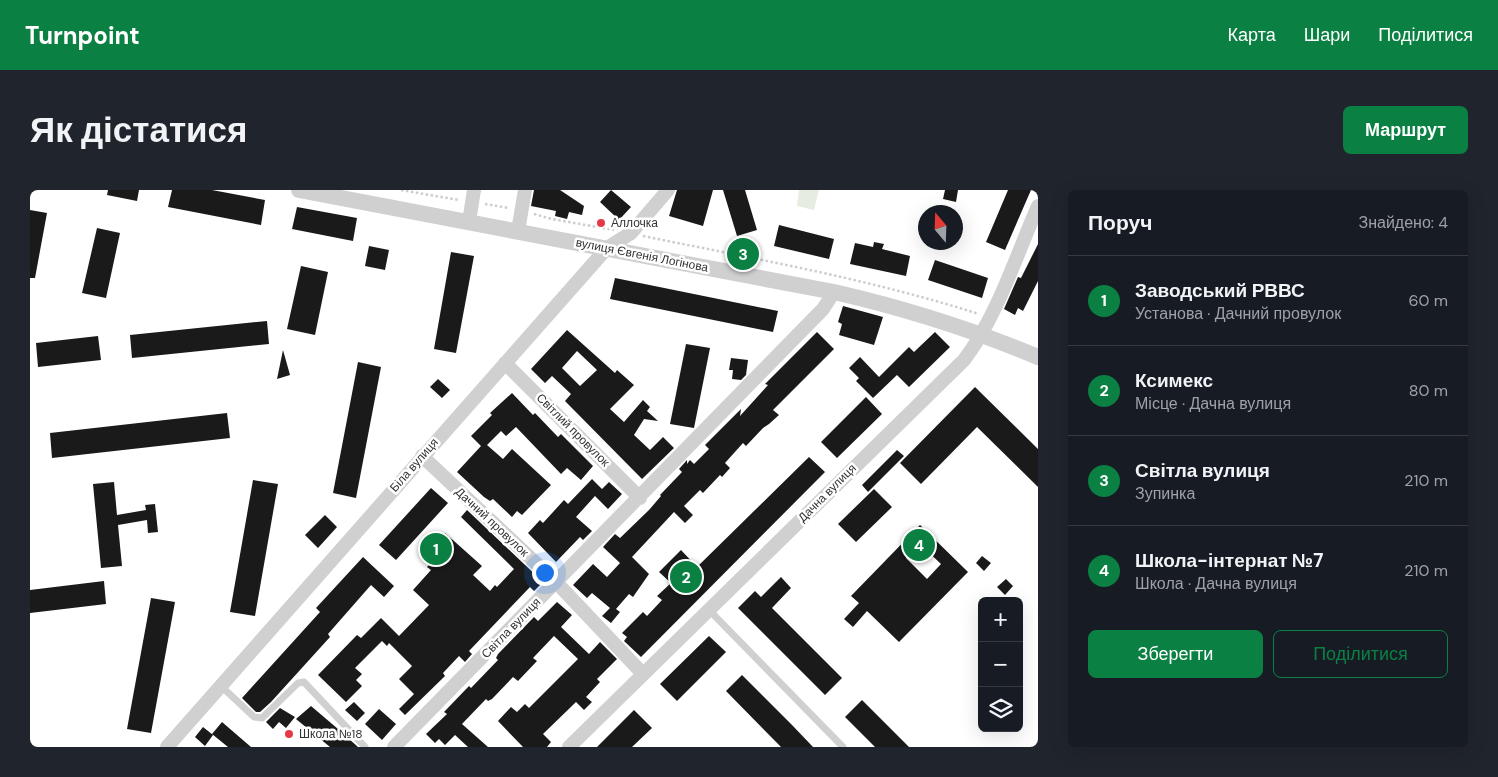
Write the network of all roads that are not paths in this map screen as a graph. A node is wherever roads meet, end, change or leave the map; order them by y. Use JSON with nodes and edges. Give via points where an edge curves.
{"nodes":[{"id":1,"x":299,"y":190,"type":"edge"},
{"id":2,"x":474,"y":190,"type":"edge"},
{"id":3,"x":526,"y":190,"type":"edge"},
{"id":4,"x":668,"y":190,"type":"edge"},
{"id":5,"x":1038,"y":206,"type":"edge"},
{"id":6,"x":469,"y":222,"type":"junction"},
{"id":7,"x":518,"y":231,"type":"junction"},
{"id":8,"x":608,"y":248,"type":"junction"},
{"id":9,"x":834,"y":292,"type":"junction"},
{"id":10,"x":982,"y":334,"type":"junction"},
{"id":11,"x":1038,"y":358,"type":"edge"},
{"id":12,"x":505,"y":363,"type":"junction"},
{"id":13,"x":422,"y":456,"type":"junction"},
{"id":14,"x":640,"y":498,"type":"junction"},
{"id":15,"x":556,"y":582,"type":"junction"},
{"id":16,"x":709,"y":610,"type":"junction"},
{"id":17,"x":643,"y":674,"type":"junction"},
{"id":18,"x":221,"y":686,"type":"junction"},
{"id":19,"x":167,"y":747,"type":"edge"},
{"id":20,"x":365,"y":747,"type":"edge"},
{"id":21,"x":394,"y":747,"type":"edge"},
{"id":22,"x":569,"y":747,"type":"edge"},
{"id":23,"x":843,"y":747,"type":"edge"}],
"edges":[{"from":1,"to":6,"type":"street","name":"вулиця Євгенія Логінова"},
{"from":2,"to":6,"type":"street"},
{"from":3,"to":7,"type":"street"},
{"from":4,"to":8,"type":"street","name":"Біла вулиця","via":[[631,233]]},
{"from":5,"to":10,"type":"street","name":"Дачна вулиця"},
{"from":6,"to":7,"type":"street","name":"вулиця Євгенія Логінова"},
{"from":7,"to":8,"type":"street","name":"вулиця Євгенія Логінова"},
{"from":8,"to":9,"type":"street","name":"вулиця Євгенія Логінова"},
{"from":8,"to":12,"type":"street","name":"Біла вулиця"},
{"from":9,"to":10,"type":"street","name":"вулиця Євгенія Логінова","via":[[888,304]]},
{"from":9,"to":14,"type":"street","name":"Світла вулиця","via":[[823,309]]},
{"from":10,"to":11,"type":"street","name":"вулиця Євгенія Логінова"},
{"from":10,"to":16,"type":"street","name":"Дачна вулиця","via":[[964,360]]},
{"from":12,"to":13,"type":"street","name":"Біла вулиця"},
{"from":12,"to":14,"type":"street","name":"Світлий провулок"},
{"from":13,"to":15,"type":"street","name":"Дачний провулок"},
{"from":13,"to":18,"type":"street","name":"Біла вулиця"},
{"from":14,"to":15,"type":"street","name":"Світла вулиця"},
{"from":15,"to":17,"type":"street","name":"Дачний провулок"},
{"from":15,"to":21,"type":"street","name":"Світла вулиця"},
{"from":16,"to":17,"type":"street","name":"Дачна вулиця"},
{"from":16,"to":23,"type":"lane"},
{"from":17,"to":22,"type":"street","name":"Дачна вулиця"},
{"from":18,"to":19,"type":"street","name":"Біла вулиця"},
{"from":18,"to":20,"type":"lane","via":[[254,717],[262,718],[298,682],[304,682]]}]}
